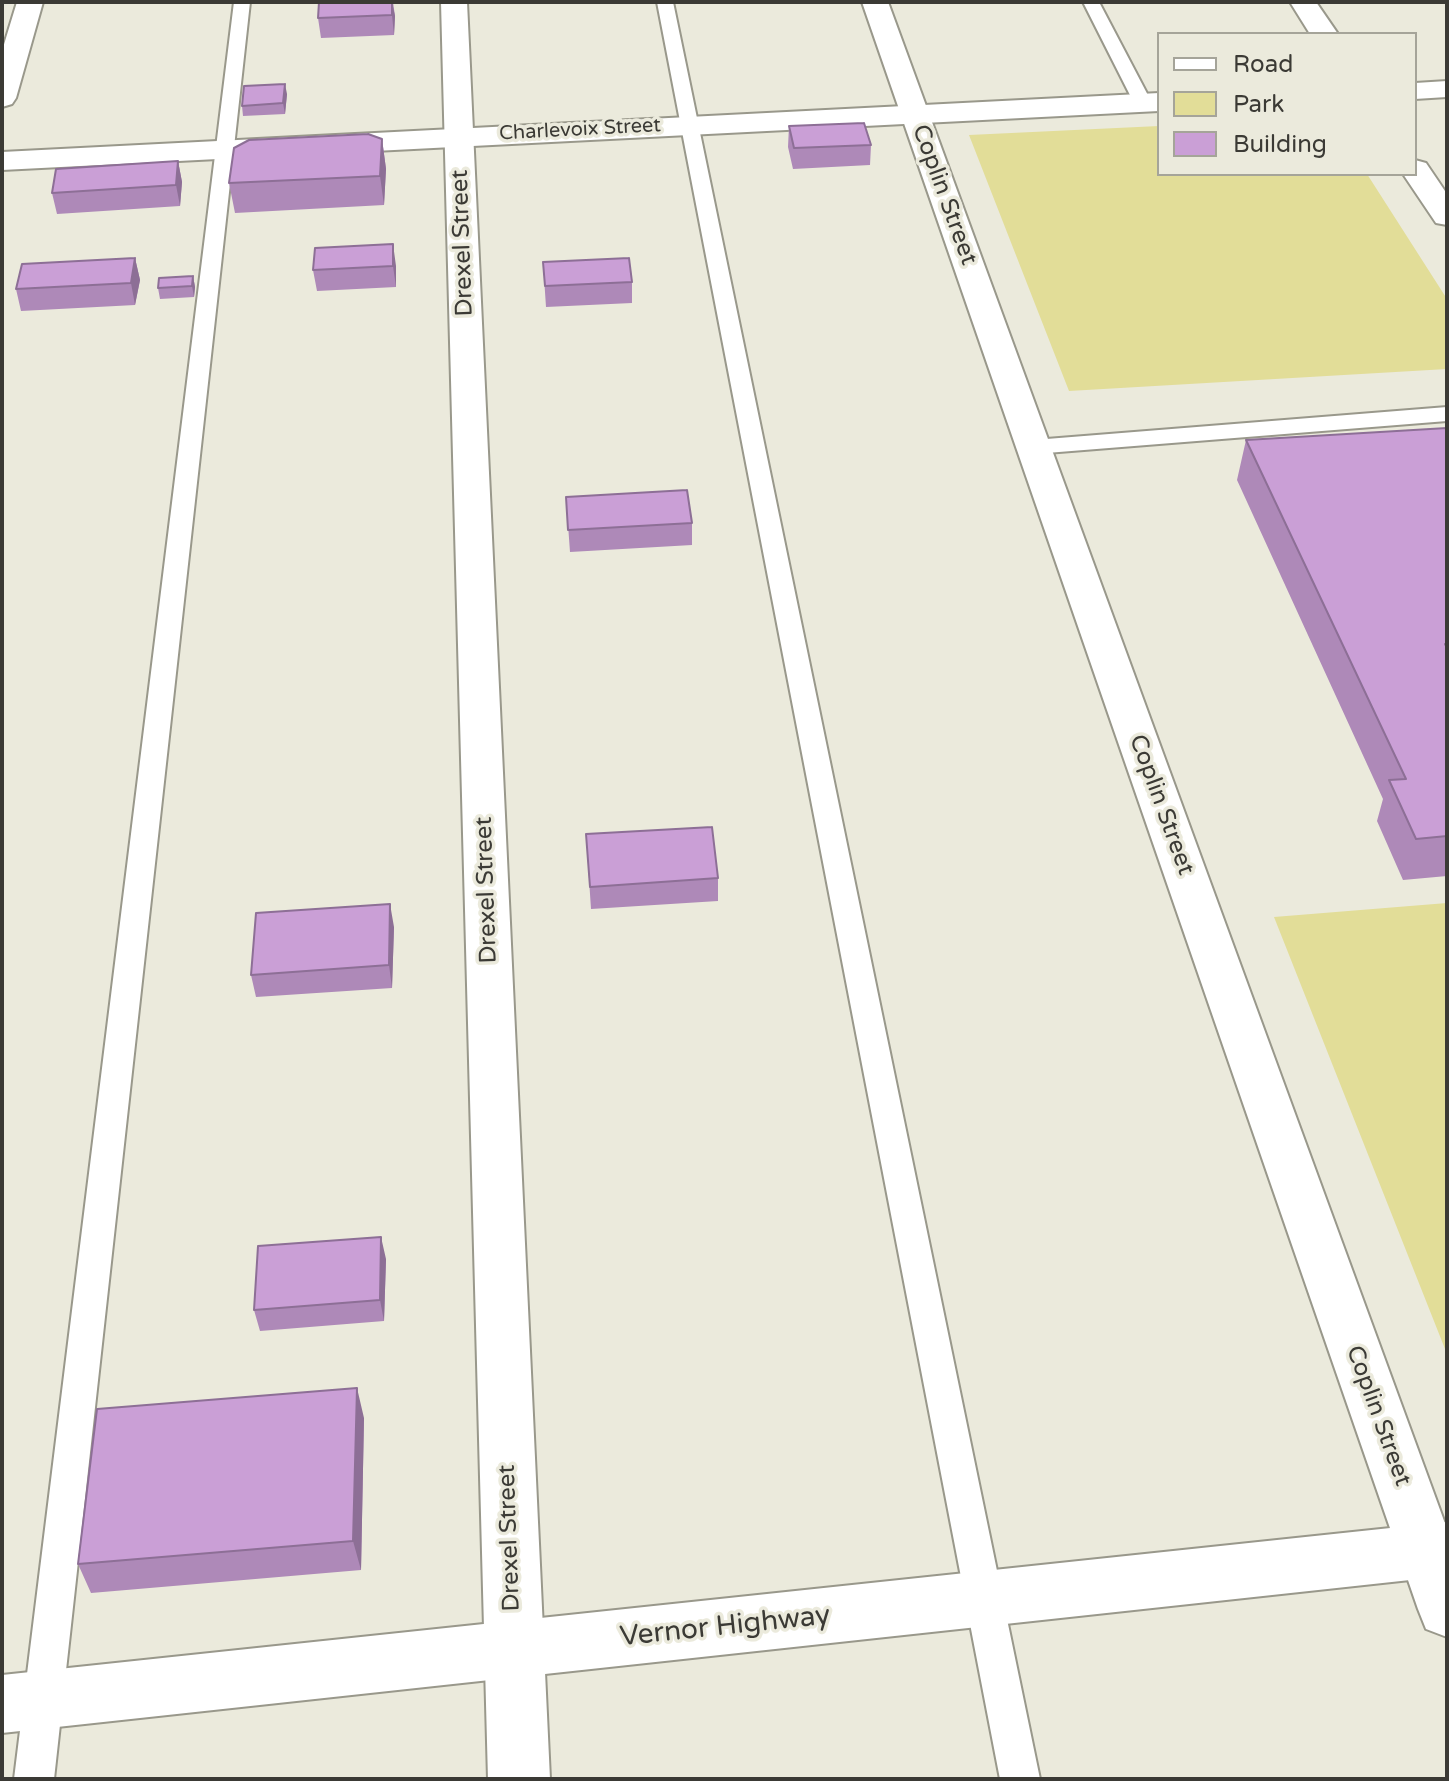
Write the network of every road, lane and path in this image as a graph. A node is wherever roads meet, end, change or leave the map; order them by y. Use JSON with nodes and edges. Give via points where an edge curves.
{"nodes":[{"id":1,"x":30,"y":2,"type":"edge"},
{"id":2,"x":242,"y":2,"type":"edge"},
{"id":3,"x":454,"y":2,"type":"edge"},
{"id":4,"x":665,"y":2,"type":"edge"},
{"id":5,"x":875,"y":2,"type":"edge"},
{"id":6,"x":1091,"y":2,"type":"edge"},
{"id":7,"x":1303,"y":2,"type":"edge"},
{"id":8,"x":1323,"y":32,"type":"edge"},
{"id":9,"x":1447,"y":89,"type":"edge"},
{"id":10,"x":1417,"y":91,"type":"edge"},
{"id":11,"x":2,"y":98,"type":"edge"},
{"id":12,"x":1151,"y":103,"type":"edge"},
{"id":13,"x":915,"y":114,"type":"junction"},
{"id":14,"x":688,"y":124,"type":"junction"},
{"id":15,"x":459,"y":136,"type":"junction"},
{"id":16,"x":223,"y":149,"type":"junction"},
{"id":17,"x":2,"y":161,"type":"edge"},
{"id":18,"x":1417,"y":172,"type":"edge"},
{"id":19,"x":1447,"y":216,"type":"edge"},
{"id":20,"x":1447,"y":414,"type":"edge"},
{"id":21,"x":1034,"y":447,"type":"junction"},
{"id":22,"x":1437,"y":1550,"type":"edge"},
{"id":23,"x":984,"y":1599,"type":"junction"},
{"id":24,"x":1447,"y":1609,"type":"edge"},
{"id":25,"x":515,"y":1649,"type":"junction"},
{"id":26,"x":23,"y":1702,"type":"edge"},
{"id":27,"x":34,"y":1779,"type":"edge"},
{"id":28,"x":519,"y":1779,"type":"edge"},
{"id":29,"x":1020,"y":1779,"type":"edge"}],
"edges":[{"from":1,"to":11,"type":"street"},
{"from":2,"to":16,"type":"lane"},
{"from":3,"to":15,"type":"street","name":"Drexel Street"},
{"from":4,"to":14,"type":"lane"},
{"from":5,"to":13,"type":"street","name":"Coplin Street"},
{"from":6,"to":12,"type":"lane"},
{"from":7,"to":8,"type":"street"},
{"from":9,"to":10,"type":"street"},
{"from":12,"to":13,"type":"street","name":"Charlevoix Street"},
{"from":13,"to":14,"type":"street","name":"Charlevoix Street"},
{"from":13,"to":21,"type":"street","name":"Coplin Street"},
{"from":14,"to":15,"type":"street","name":"Charlevoix Street"},
{"from":14,"to":23,"type":"lane"},
{"from":15,"to":16,"type":"street","name":"Charlevoix Street"},
{"from":15,"to":25,"type":"street","name":"Drexel Street"},
{"from":16,"to":17,"type":"street","name":"Charlevoix Street"},
{"from":16,"to":26,"type":"lane"},
{"from":18,"to":19,"type":"street"},
{"from":20,"to":21,"type":"lane"},
{"from":21,"to":22,"type":"street","name":"Coplin Street"},
{"from":22,"to":23,"type":"street","name":"Vernor Highway"},
{"from":22,"to":24,"type":"street","name":"Coplin Street"},
{"from":23,"to":25,"type":"street","name":"Vernor Highway"},
{"from":23,"to":29,"type":"lane"},
{"from":25,"to":26,"type":"street","name":"Vernor Highway"},
{"from":25,"to":28,"type":"street","name":"Drexel Street"},
{"from":26,"to":27,"type":"lane"}]}
